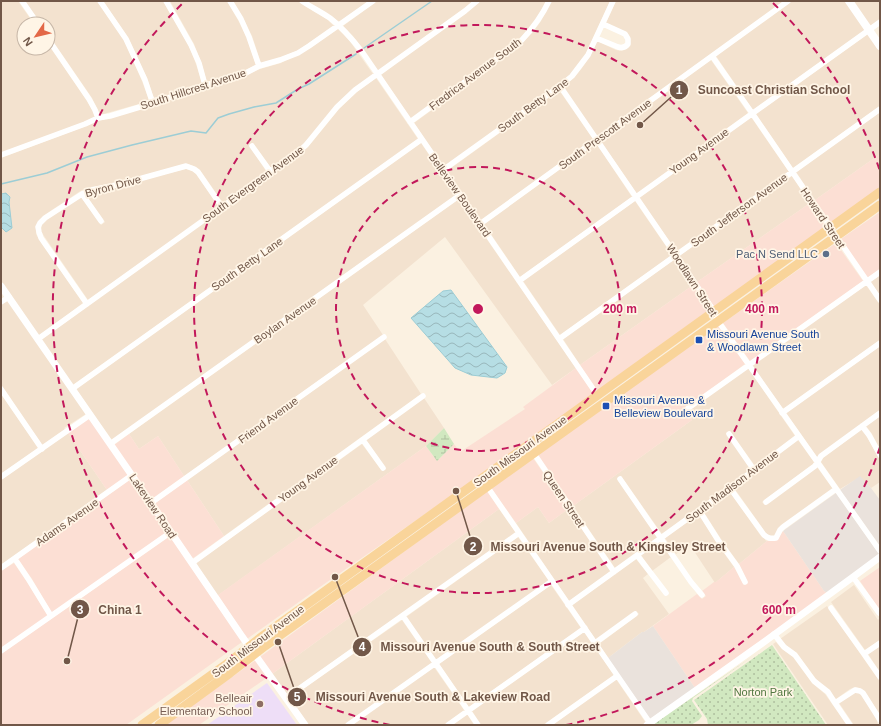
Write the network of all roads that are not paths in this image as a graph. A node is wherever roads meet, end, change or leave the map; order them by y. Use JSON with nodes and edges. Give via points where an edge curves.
{"nodes":[{"id":1,"x":22,"y":1,"type":"edge"},
{"id":2,"x":100,"y":1,"type":"edge"},
{"id":3,"x":166,"y":1,"type":"edge"},
{"id":4,"x":230,"y":1,"type":"edge"},
{"id":5,"x":302,"y":1,"type":"edge"},
{"id":6,"x":373,"y":1,"type":"edge"},
{"id":7,"x":477,"y":1,"type":"edge"},
{"id":8,"x":549,"y":1,"type":"edge"},
{"id":9,"x":613,"y":1,"type":"edge"},
{"id":10,"x":788,"y":1,"type":"edge"},
{"id":11,"x":849,"y":1,"type":"edge"},
{"id":12,"x":32,"y":16,"type":"edge"},
{"id":13,"x":880,"y":22,"type":"edge"},
{"id":14,"x":603,"y":24,"type":"junction"},
{"id":15,"x":339,"y":26,"type":"junction"},
{"id":16,"x":869,"y":30,"type":"junction"},
{"id":17,"x":596,"y":38,"type":"junction"},
{"id":18,"x":880,"y":46,"type":"edge"},
{"id":19,"x":56,"y":50,"type":"edge"},
{"id":20,"x":712,"y":56,"type":"junction"},
{"id":21,"x":259,"y":66,"type":"junction"},
{"id":22,"x":377,"y":74,"type":"junction"},
{"id":23,"x":205,"y":85,"type":"junction"},
{"id":24,"x":560,"y":86,"type":"junction"},
{"id":25,"x":152,"y":101,"type":"junction"},
{"id":26,"x":880,"y":109,"type":"edge"},
{"id":27,"x":752,"y":113,"type":"junction"},
{"id":28,"x":98,"y":118,"type":"junction"},
{"id":29,"x":410,"y":122,"type":"junction"},
{"id":30,"x":422,"y":139,"type":"junction"},
{"id":31,"x":596,"y":140,"type":"junction"},
{"id":32,"x":252,"y":146,"type":"dead end"},
{"id":33,"x":1,"y":155,"type":"edge"},
{"id":34,"x":443,"y":170,"type":"junction"},
{"id":35,"x":270,"y":171,"type":"junction"},
{"id":36,"x":792,"y":172,"type":"junction"},
{"id":37,"x":880,"y":192,"type":"edge"},
{"id":38,"x":82,"y":194,"type":"junction"},
{"id":39,"x":460,"y":195,"type":"junction"},
{"id":40,"x":636,"y":197,"type":"junction"},
{"id":41,"x":880,"y":204,"type":"edge"},
{"id":42,"x":222,"y":207,"type":"junction"},
{"id":43,"x":101,"y":221,"type":"dead end"},
{"id":44,"x":480,"y":224,"type":"junction"},
{"id":45,"x":831,"y":228,"type":"junction"},
{"id":46,"x":836,"y":236,"type":"junction"},
{"id":47,"x":676,"y":256,"type":"junction"},
{"id":48,"x":880,"y":272,"type":"edge"},
{"id":49,"x":519,"y":281,"type":"junction"},
{"id":50,"x":867,"y":282,"type":"junction"},
{"id":51,"x":1,"y":286,"type":"edge"},
{"id":52,"x":9,"y":297,"type":"junction"},
{"id":53,"x":880,"y":300,"type":"edge"},
{"id":54,"x":1,"y":302,"type":"edge"},
{"id":55,"x":87,"y":304,"type":"junction"},
{"id":56,"x":714,"y":311,"type":"junction"},
{"id":57,"x":718,"y":321,"type":"junction"},
{"id":58,"x":384,"y":337,"type":"dead end"},
{"id":59,"x":38,"y":339,"type":"junction"},
{"id":60,"x":559,"y":339,"type":"junction"},
{"id":61,"x":880,"y":343,"type":"edge"},
{"id":62,"x":749,"y":365,"type":"junction"},
{"id":63,"x":72,"y":389,"type":"junction"},
{"id":64,"x":1,"y":390,"type":"edge"},
{"id":65,"x":598,"y":395,"type":"junction"},
{"id":66,"x":423,"y":396,"type":"dead end"},
{"id":67,"x":603,"y":403,"type":"junction"},
{"id":68,"x":782,"y":413,"type":"junction"},
{"id":69,"x":880,"y":413,"type":"edge"},
{"id":70,"x":680,"y":414,"type":"dead end"},
{"id":71,"x":90,"y":415,"type":"junction"},
{"id":72,"x":862,"y":426,"type":"junction"},
{"id":73,"x":729,"y":434,"type":"dead end"},
{"id":74,"x":799,"y":436,"type":"junction"},
{"id":75,"x":363,"y":440,"type":"junction"},
{"id":76,"x":110,"y":444,"type":"junction"},
{"id":77,"x":528,"y":445,"type":"junction"},
{"id":78,"x":42,"y":449,"type":"junction"},
{"id":79,"x":533,"y":453,"type":"junction"},
{"id":80,"x":880,"y":455,"type":"edge"},
{"id":81,"x":817,"y":462,"type":"junction"},
{"id":82,"x":383,"y":468,"type":"dead end"},
{"id":83,"x":754,"y":470,"type":"junction"},
{"id":84,"x":132,"y":475,"type":"junction"},
{"id":85,"x":1,"y":477,"type":"edge"},
{"id":86,"x":620,"y":479,"type":"dead end"},
{"id":87,"x":484,"y":483,"type":"junction"},
{"id":88,"x":730,"y":488,"type":"junction"},
{"id":89,"x":836,"y":489,"type":"junction"},
{"id":90,"x":766,"y":502,"type":"dead end"},
{"id":91,"x":151,"y":503,"type":"junction"},
{"id":92,"x":700,"y":510,"type":"junction"},
{"id":93,"x":171,"y":532,"type":"junction"},
{"id":94,"x":519,"y":533,"type":"junction"},
{"id":95,"x":661,"y":538,"type":"junction"},
{"id":96,"x":880,"y":551,"type":"edge"},
{"id":97,"x":637,"y":555,"type":"junction"},
{"id":98,"x":880,"y":557,"type":"edge"},
{"id":99,"x":15,"y":559,"type":"junction"},
{"id":100,"x":192,"y":563,"type":"junction"},
{"id":101,"x":1,"y":568,"type":"edge"},
{"id":102,"x":614,"y":572,"type":"junction"},
{"id":103,"x":853,"y":577,"type":"junction"},
{"id":104,"x":552,"y":581,"type":"junction"},
{"id":105,"x":745,"y":582,"type":"dead end"},
{"id":106,"x":666,"y":593,"type":"dead end"},
{"id":107,"x":702,"y":595,"type":"dead end"},
{"id":108,"x":568,"y":605,"type":"junction"},
{"id":109,"x":831,"y":608,"type":"dead end"},
{"id":110,"x":880,"y":612,"type":"edge"},
{"id":111,"x":635,"y":614,"type":"dead end"},
{"id":112,"x":51,"y":616,"type":"junction"},
{"id":113,"x":403,"y":616,"type":"junction"},
{"id":114,"x":585,"y":628,"type":"junction"},
{"id":115,"x":774,"y":634,"type":"junction"},
{"id":116,"x":880,"y":643,"type":"edge"},
{"id":117,"x":595,"y":644,"type":"junction"},
{"id":118,"x":249,"y":646,"type":"junction"},
{"id":119,"x":1,"y":651,"type":"edge"},
{"id":120,"x":255,"y":654,"type":"junction"},
{"id":121,"x":864,"y":654,"type":"junction"},
{"id":122,"x":435,"y":663,"type":"junction"},
{"id":123,"x":617,"y":676,"type":"junction"},
{"id":124,"x":880,"y":677,"type":"edge"},
{"id":125,"x":286,"y":698,"type":"junction"},
{"id":126,"x":835,"y":703,"type":"junction"},
{"id":127,"x":468,"y":711,"type":"junction"},
{"id":128,"x":880,"y":720,"type":"edge"},
{"id":129,"x":648,"y":724,"type":"edge"},
{"id":130,"x":142,"y":725,"type":"edge"},
{"id":131,"x":159,"y":725,"type":"edge"},
{"id":132,"x":305,"y":725,"type":"edge"},
{"id":133,"x":348,"y":725,"type":"edge"},
{"id":134,"x":448,"y":725,"type":"edge"},
{"id":135,"x":478,"y":725,"type":"edge"},
{"id":136,"x":548,"y":725,"type":"edge"},
{"id":137,"x":850,"y":725,"type":"edge"}],
"edges":[{"from":1,"to":12,"type":"street"},
{"from":2,"to":25,"type":"street","via":[[126,39]]},
{"from":3,"to":23,"type":"street","via":[[191,45]]},
{"from":4,"to":21,"type":"street","via":[[241,19]]},
{"from":5,"to":15,"type":"street","name":"Belleview Boulevard"},
{"from":6,"to":15,"type":"street","name":"South Hillcrest Avenue"},
{"from":7,"to":22,"type":"street","name":"South Evergreen Avenue"},
{"from":8,"to":29,"type":"street","name":"Fredrica Avenue South","via":[[539,20],[521,41]]},
{"from":9,"to":14,"type":"street","name":"South Betty Lane"},
{"from":10,"to":20,"type":"street","name":"South Prescott Avenue"},
{"from":11,"to":16,"type":"main road"},
{"from":13,"to":16,"type":"street","name":"Young Avenue"},
{"from":14,"to":17,"type":"street","name":"South Betty Lane"},
{"from":14,"to":17,"type":"street","via":[[624,34],[628,44],[618,48]]},
{"from":15,"to":21,"type":"street","name":"South Hillcrest Avenue","via":[[298,53]]},
{"from":15,"to":22,"type":"street","name":"Belleview Boulevard"},
{"from":16,"to":18,"type":"main road"},
{"from":16,"to":27,"type":"street","name":"Young Avenue"},
{"from":17,"to":24,"type":"street","name":"South Betty Lane","via":[[580,67]]},
{"from":19,"to":28,"type":"street","via":[[90,99]]},
{"from":20,"to":27,"type":"street","name":"Howard Street"},
{"from":20,"to":31,"type":"street","name":"South Prescott Avenue"},
{"from":21,"to":23,"type":"street","name":"South Hillcrest Avenue","via":[[244,74]]},
{"from":22,"to":29,"type":"street","name":"Belleview Boulevard"},
{"from":22,"to":35,"type":"street","name":"South Evergreen Avenue","via":[[337,107],[293,157]]},
{"from":23,"to":25,"type":"street","name":"South Hillcrest Avenue"},
{"from":24,"to":31,"type":"street","name":"Woodlawn Street"},
{"from":24,"to":34,"type":"street","name":"South Betty Lane"},
{"from":25,"to":28,"type":"street","name":"South Hillcrest Avenue","via":[[140,107]]},
{"from":26,"to":36,"type":"street","name":"South Jefferson Avenue"},
{"from":27,"to":36,"type":"street","name":"Howard Street"},
{"from":27,"to":40,"type":"street","name":"Young Avenue"},
{"from":28,"to":33,"type":"street","name":"South Hillcrest Avenue"},
{"from":29,"to":30,"type":"street","name":"Belleview Boulevard"},
{"from":30,"to":34,"type":"street","name":"Belleview Boulevard"},
{"from":30,"to":63,"type":"street","name":"South Betty Lane"},
{"from":31,"to":40,"type":"street","name":"Woodlawn Street"},
{"from":31,"to":44,"type":"street","name":"South Prescott Avenue"},
{"from":32,"to":35,"type":"street"},
{"from":34,"to":39,"type":"street","name":"Belleview Boulevard"},
{"from":35,"to":42,"type":"street","name":"South Evergreen Avenue"},
{"from":36,"to":45,"type":"street","name":"Howard Street"},
{"from":36,"to":47,"type":"street","name":"South Jefferson Avenue"},
{"from":37,"to":45,"type":"main road","name":"South Missouri Avenue"},
{"from":38,"to":42,"type":"street","name":"Byron Drive","via":[[186,166],[198,172]]},
{"from":38,"to":43,"type":"street"},
{"from":38,"to":55,"type":"street","name":"Byron Drive","via":[[45,218],[38,227],[41,238]]},
{"from":39,"to":44,"type":"street","name":"Belleview Boulevard"},
{"from":39,"to":76,"type":"street","name":"Boylan Avenue"},
{"from":40,"to":47,"type":"street","name":"Woodlawn Street"},
{"from":40,"to":49,"type":"street","name":"Young Avenue"},
{"from":41,"to":46,"type":"main road","name":"South Missouri Avenue"},
{"from":42,"to":55,"type":"street","name":"South Evergreen Avenue"},
{"from":44,"to":49,"type":"street","name":"Belleview Boulevard"},
{"from":45,"to":46,"type":"street","name":"Howard Street"},
{"from":45,"to":56,"type":"main road","name":"South Missouri Avenue"},
{"from":46,"to":50,"type":"street","name":"Howard Street"},
{"from":46,"to":57,"type":"main road","name":"South Missouri Avenue"},
{"from":47,"to":56,"type":"street","name":"Woodlawn Street"},
{"from":47,"to":60,"type":"street","name":"South Jefferson Avenue"},
{"from":48,"to":50,"type":"street"},
{"from":49,"to":60,"type":"street","name":"Belleview Boulevard"},
{"from":50,"to":53,"type":"street","name":"Howard Street"},
{"from":50,"to":62,"type":"street"},
{"from":51,"to":52,"type":"street","name":"Lakeview Road"},
{"from":52,"to":54,"type":"street"},
{"from":52,"to":59,"type":"street","name":"Lakeview Road"},
{"from":55,"to":59,"type":"street","name":"South Evergreen Avenue"},
{"from":56,"to":57,"type":"street","name":"Woodlawn Street"},
{"from":56,"to":65,"type":"main road","name":"South Missouri Avenue"},
{"from":57,"to":62,"type":"street","name":"Woodlawn Street"},
{"from":57,"to":67,"type":"main road","name":"South Missouri Avenue"},
{"from":58,"to":91,"type":"street","name":"Friend Avenue"},
{"from":59,"to":63,"type":"street","name":"Lakeview Road"},
{"from":60,"to":65,"type":"street","name":"Belleview Boulevard"},
{"from":61,"to":68,"type":"street"},
{"from":62,"to":68,"type":"street","name":"Woodlawn Street"},
{"from":62,"to":70,"type":"street"},
{"from":63,"to":71,"type":"street","name":"Lakeview Road"},
{"from":64,"to":78,"type":"street"},
{"from":65,"to":67,"type":"street","name":"Belleview Boulevard"},
{"from":65,"to":77,"type":"main road","name":"South Missouri Avenue"},
{"from":66,"to":75,"type":"street","name":"Young Avenue"},
{"from":67,"to":79,"type":"main road","name":"South Missouri Avenue"},
{"from":68,"to":74,"type":"street","name":"Woodlawn Street"},
{"from":69,"to":72,"type":"street"},
{"from":71,"to":76,"type":"street","name":"Lakeview Road"},
{"from":71,"to":78,"type":"street"},
{"from":72,"to":80,"type":"street"},
{"from":72,"to":81,"type":"street","via":[[821,456]]},
{"from":73,"to":83,"type":"street"},
{"from":74,"to":81,"type":"street","name":"Woodlawn Street"},
{"from":74,"to":83,"type":"street","name":"South Madison Avenue"},
{"from":75,"to":82,"type":"street"},
{"from":75,"to":100,"type":"street","name":"Young Avenue"},
{"from":76,"to":84,"type":"street","name":"Lakeview Road"},
{"from":77,"to":79,"type":"street","name":"Queen Street"},
{"from":77,"to":87,"type":"main road","name":"South Missouri Avenue"},
{"from":78,"to":85,"type":"street"},
{"from":79,"to":87,"type":"main road","name":"South Missouri Avenue"},
{"from":79,"to":102,"type":"street","name":"Queen Street"},
{"from":81,"to":89,"type":"street","name":"Woodlawn Street"},
{"from":81,"to":90,"type":"street"},
{"from":83,"to":88,"type":"street","name":"South Madison Avenue"},
{"from":84,"to":91,"type":"street","name":"Lakeview Road"},
{"from":84,"to":99,"type":"street","name":"Adams Avenue"},
{"from":86,"to":95,"type":"street"},
{"from":87,"to":94,"type":"street"},
{"from":87,"to":118,"type":"main road","name":"South Missouri Avenue"},
{"from":87,"to":120,"type":"main road","name":"South Missouri Avenue"},
{"from":88,"to":89,"type":"street","via":[[764,535],[772,539],[776,538],[783,527]]},
{"from":88,"to":92,"type":"street","name":"South Madison Avenue"},
{"from":89,"to":96,"type":"street","name":"Woodlawn Street"},
{"from":91,"to":93,"type":"street","name":"Lakeview Road"},
{"from":92,"to":95,"type":"street","name":"South Madison Avenue"},
{"from":92,"to":105,"type":"street"},
{"from":93,"to":100,"type":"street","name":"Lakeview Road"},
{"from":93,"to":112,"type":"street"},
{"from":94,"to":104,"type":"street"},
{"from":94,"to":113,"type":"street"},
{"from":95,"to":97,"type":"street","name":"South Madison Avenue"},
{"from":95,"to":107,"type":"street"},
{"from":97,"to":102,"type":"street","name":"South Madison Avenue"},
{"from":97,"to":106,"type":"street"},
{"from":98,"to":103,"type":"street"},
{"from":99,"to":101,"type":"street","name":"Adams Avenue"},
{"from":99,"to":112,"type":"street"},
{"from":100,"to":118,"type":"street","name":"Lakeview Road"},
{"from":102,"to":108,"type":"street","name":"South Madison Avenue"},
{"from":103,"to":110,"type":"street","via":[[878,613]]},
{"from":103,"to":115,"type":"street"},
{"from":104,"to":108,"type":"street"},
{"from":104,"to":122,"type":"street"},
{"from":108,"to":114,"type":"street"},
{"from":109,"to":121,"type":"street"},
{"from":111,"to":117,"type":"street"},
{"from":112,"to":119,"type":"street"},
{"from":113,"to":122,"type":"street"},
{"from":113,"to":125,"type":"street"},
{"from":114,"to":117,"type":"street"},
{"from":114,"to":127,"type":"street"},
{"from":115,"to":126,"type":"street","via":[[784,647],[795,655],[814,681],[828,692]]},
{"from":115,"to":129,"type":"street"},
{"from":116,"to":121,"type":"street"},
{"from":117,"to":123,"type":"street"},
{"from":118,"to":120,"type":"street","name":"Lakeview Road"},
{"from":118,"to":130,"type":"main road","name":"South Missouri Avenue"},
{"from":120,"to":125,"type":"street","name":"Lakeview Road"},
{"from":120,"to":131,"type":"main road","name":"South Missouri Avenue"},
{"from":121,"to":124,"type":"street"},
{"from":122,"to":127,"type":"street"},
{"from":122,"to":133,"type":"street"},
{"from":123,"to":129,"type":"street"},
{"from":123,"to":136,"type":"street"},
{"from":125,"to":132,"type":"street","name":"Lakeview Road"},
{"from":126,"to":128,"type":"street","via":[[852,691],[858,690],[863,693]]},
{"from":126,"to":137,"type":"street"},
{"from":127,"to":134,"type":"street"},
{"from":127,"to":135,"type":"street"}]}
